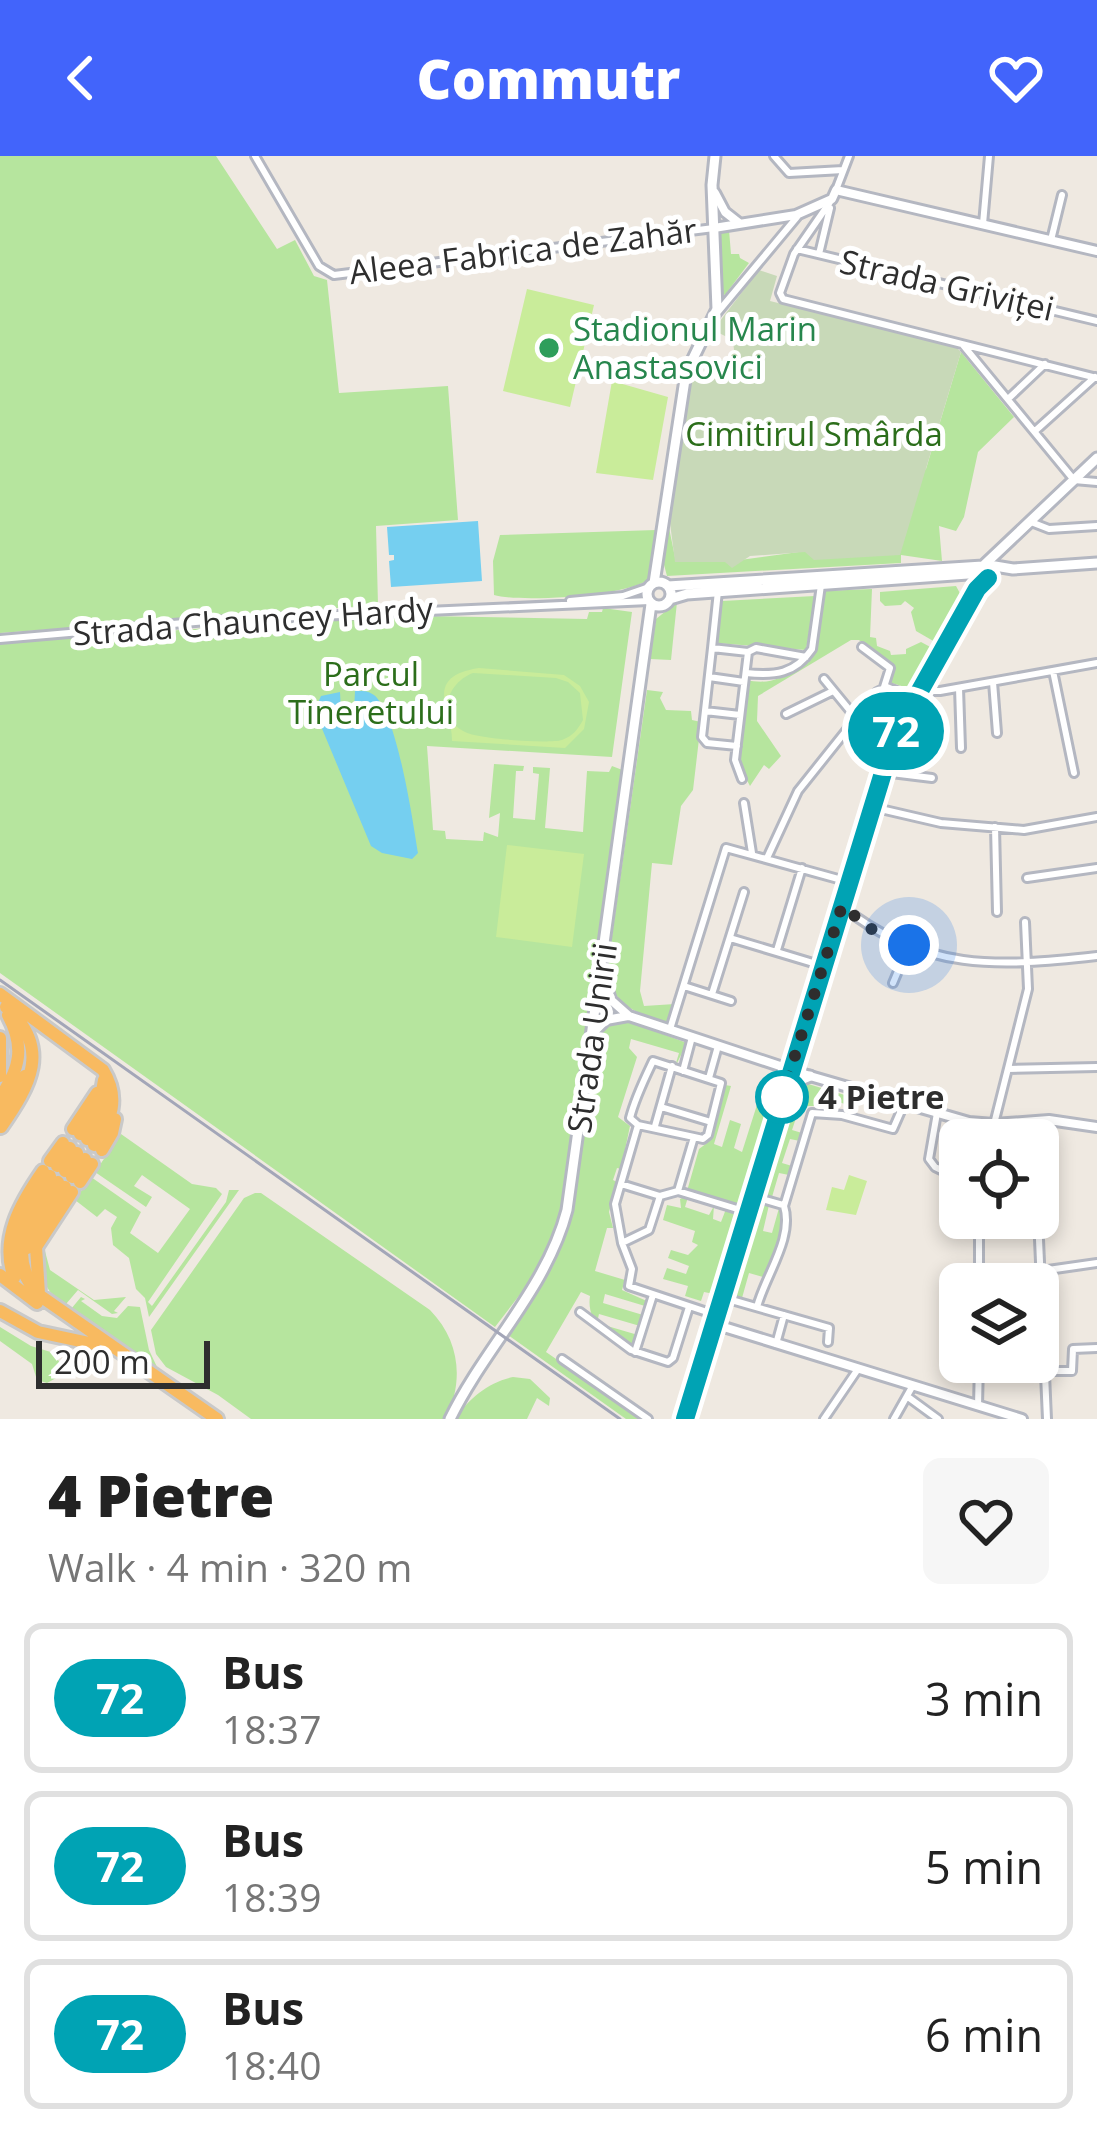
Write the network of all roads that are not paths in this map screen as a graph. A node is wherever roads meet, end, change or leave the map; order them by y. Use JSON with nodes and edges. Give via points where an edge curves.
{"nodes":[{"id":1,"x":255,"y":156,"type":"edge"},
{"id":2,"x":716,"y":156,"type":"edge"},
{"id":3,"x":774,"y":156,"type":"edge"},
{"id":4,"x":849,"y":156,"type":"edge"},
{"id":5,"x":989,"y":156,"type":"edge"},
{"id":6,"x":843,"y":170,"type":"junction"},
{"id":7,"x":712,"y":185,"type":"junction"},
{"id":8,"x":834,"y":194,"type":"junction"},
{"id":9,"x":1062,"y":195,"type":"dead end"},
{"id":10,"x":800,"y":214,"type":"junction"},
{"id":11,"x":740,"y":224,"type":"junction"},
{"id":12,"x":983,"y":224,"type":"junction"},
{"id":13,"x":714,"y":228,"type":"junction"},
{"id":14,"x":1051,"y":240,"type":"junction"},
{"id":15,"x":797,"y":249,"type":"junction"},
{"id":16,"x":1097,"y":251,"type":"edge"},
{"id":17,"x":818,"y":254,"type":"junction"},
{"id":18,"x":715,"y":315,"type":"junction"},
{"id":19,"x":1097,"y":321,"type":"edge"},
{"id":20,"x":961,"y":343,"type":"junction"},
{"id":21,"x":1045,"y":364,"type":"junction"},
{"id":22,"x":1096,"y":377,"type":"edge"},
{"id":23,"x":1008,"y":399,"type":"junction"},
{"id":24,"x":1034,"y":433,"type":"junction"},
{"id":25,"x":1097,"y":458,"type":"edge"},
{"id":26,"x":1074,"y":480,"type":"junction"},
{"id":27,"x":1097,"y":482,"type":"edge"},
{"id":28,"x":1031,"y":522,"type":"junction"},
{"id":29,"x":1097,"y":526,"type":"edge"},
{"id":30,"x":1097,"y":562,"type":"edge"},
{"id":31,"x":988,"y":570,"type":"junction"},
{"id":32,"x":961,"y":575,"type":"junction"},
{"id":33,"x":659,"y":585,"type":"junction"},
{"id":34,"x":821,"y":585,"type":"junction"},
{"id":35,"x":718,"y":591,"type":"junction"},
{"id":36,"x":975,"y":593,"type":"junction"},
{"id":37,"x":670,"y":599,"type":"junction"},
{"id":38,"x":653,"y":604,"type":"junction"},
{"id":39,"x":506,"y":607,"type":"junction"},
{"id":40,"x":0,"y":639,"type":"edge"},
{"id":41,"x":712,"y":647,"type":"junction"},
{"id":42,"x":862,"y":647,"type":"dead end"},
{"id":43,"x":748,"y":652,"type":"junction"},
{"id":44,"x":806,"y":657,"type":"junction"},
{"id":45,"x":1097,"y":663,"type":"edge"},
{"id":46,"x":1053,"y":671,"type":"junction"},
{"id":47,"x":746,"y":672,"type":"junction"},
{"id":48,"x":709,"y":677,"type":"junction"},
{"id":49,"x":824,"y":679,"type":"dead end"},
{"id":50,"x":744,"y":682,"type":"junction"},
{"id":51,"x":993,"y":682,"type":"junction"},
{"id":52,"x":884,"y":687,"type":"junction"},
{"id":53,"x":958,"y":688,"type":"junction"},
{"id":54,"x":833,"y":691,"type":"junction"},
{"id":55,"x":916,"y":694,"type":"junction"},
{"id":56,"x":705,"y":711,"type":"junction"},
{"id":57,"x":786,"y":714,"type":"dead end"},
{"id":58,"x":740,"y":715,"type":"junction"},
{"id":59,"x":856,"y":718,"type":"junction"},
{"id":60,"x":998,"y":734,"type":"dead end"},
{"id":61,"x":737,"y":746,"type":"junction"},
{"id":62,"x":961,"y":748,"type":"dead end"},
{"id":63,"x":883,"y":772,"type":"junction"},
{"id":64,"x":1074,"y":773,"type":"dead end"},
{"id":65,"x":932,"y":778,"type":"dead end"},
{"id":66,"x":742,"y":779,"type":"dead end"},
{"id":67,"x":744,"y":803,"type":"dead end"},
{"id":68,"x":872,"y":807,"type":"junction"},
{"id":69,"x":1097,"y":817,"type":"edge"},
{"id":70,"x":995,"y":827,"type":"junction"},
{"id":71,"x":752,"y":854,"type":"junction"},
{"id":72,"x":767,"y":858,"type":"junction"},
{"id":73,"x":802,"y":868,"type":"junction"},
{"id":74,"x":1097,"y":868,"type":"edge"},
{"id":75,"x":1027,"y":878,"type":"dead end"},
{"id":76,"x":849,"y":882,"type":"junction"},
{"id":77,"x":744,"y":892,"type":"dead end"},
{"id":78,"x":842,"y":906,"type":"junction"},
{"id":79,"x":997,"y":912,"type":"dead end"},
{"id":80,"x":1025,"y":922,"type":"dead end"},
{"id":81,"x":730,"y":938,"type":"junction"},
{"id":82,"x":909,"y":945,"type":"junction"},
{"id":83,"x":776,"y":952,"type":"junction"},
{"id":84,"x":1097,"y":956,"type":"edge"},
{"id":85,"x":1028,"y":964,"type":"junction"},
{"id":86,"x":603,"y":966,"type":"junction"},
{"id":87,"x":823,"y":966,"type":"junction"},
{"id":88,"x":893,"y":983,"type":"dead end"},
{"id":89,"x":684,"y":986,"type":"junction"},
{"id":90,"x":712,"y":994,"type":"junction"},
{"id":91,"x":731,"y":1000,"type":"dead end"},
{"id":92,"x":0,"y":1001,"type":"edge"},
{"id":93,"x":629,"y":1016,"type":"junction"},
{"id":94,"x":670,"y":1029,"type":"junction"},
{"id":95,"x":593,"y":1034,"type":"junction"},
{"id":96,"x":692,"y":1037,"type":"junction"},
{"id":97,"x":0,"y":1038,"type":"edge"},
{"id":98,"x":30,"y":1046,"type":"junction"},
{"id":99,"x":718,"y":1046,"type":"junction"},
{"id":100,"x":97,"y":1062,"type":"junction"},
{"id":101,"x":672,"y":1066,"type":"junction"},
{"id":102,"x":1097,"y":1067,"type":"edge"},
{"id":103,"x":1009,"y":1069,"type":"junction"},
{"id":104,"x":682,"y":1070,"type":"junction"},
{"id":105,"x":790,"y":1070,"type":"junction"},
{"id":106,"x":0,"y":1076,"type":"edge"},
{"id":107,"x":809,"y":1076,"type":"junction"},
{"id":108,"x":709,"y":1078,"type":"junction"},
{"id":109,"x":784,"y":1087,"type":"junction"},
{"id":110,"x":0,"y":1097,"type":"edge"},
{"id":111,"x":904,"y":1104,"type":"junction"},
{"id":112,"x":661,"y":1107,"type":"junction"},
{"id":113,"x":0,"y":1113,"type":"edge"},
{"id":114,"x":937,"y":1113,"type":"junction"},
{"id":115,"x":968,"y":1119,"type":"edge"},
{"id":116,"x":995,"y":1119,"type":"edge"},
{"id":117,"x":712,"y":1122,"type":"junction"},
{"id":118,"x":1059,"y":1123,"type":"edge"},
{"id":119,"x":638,"y":1124,"type":"junction"},
{"id":120,"x":655,"y":1126,"type":"junction"},
{"id":121,"x":1,"y":1127,"type":"edge"},
{"id":122,"x":1097,"y":1127,"type":"edge"},
{"id":123,"x":694,"y":1137,"type":"junction"},
{"id":124,"x":939,"y":1169,"type":"edge"},
{"id":125,"x":61,"y":1177,"type":"junction"},
{"id":126,"x":621,"y":1184,"type":"junction"},
{"id":127,"x":678,"y":1192,"type":"junction"},
{"id":128,"x":661,"y":1196,"type":"junction"},
{"id":129,"x":752,"y":1196,"type":"junction"},
{"id":130,"x":784,"y":1205,"type":"junction"},
{"id":131,"x":747,"y":1212,"type":"junction"},
{"id":132,"x":622,"y":1243,"type":"junction"},
{"id":133,"x":1097,"y":1263,"type":"edge"},
{"id":134,"x":1059,"y":1268,"type":"edge"},
{"id":135,"x":0,"y":1275,"type":"edge"},
{"id":136,"x":39,"y":1295,"type":"junction"},
{"id":137,"x":653,"y":1295,"type":"junction"},
{"id":138,"x":721,"y":1297,"type":"junction"},
{"id":139,"x":689,"y":1306,"type":"junction"},
{"id":140,"x":757,"y":1307,"type":"junction"},
{"id":141,"x":0,"y":1311,"type":"edge"},
{"id":142,"x":580,"y":1312,"type":"dead end"},
{"id":143,"x":784,"y":1315,"type":"junction"},
{"id":144,"x":715,"y":1319,"type":"junction"},
{"id":145,"x":828,"y":1342,"type":"dead end"},
{"id":146,"x":94,"y":1344,"type":"junction"},
{"id":147,"x":776,"y":1344,"type":"junction"},
{"id":148,"x":1097,"y":1348,"type":"edge"},
{"id":149,"x":635,"y":1352,"type":"junction"},
{"id":150,"x":562,"y":1359,"type":"dead end"},
{"id":151,"x":858,"y":1369,"type":"junction"},
{"id":152,"x":1059,"y":1371,"type":"edge"},
{"id":153,"x":979,"y":1383,"type":"edge"},
{"id":154,"x":1046,"y":1383,"type":"edge"},
{"id":155,"x":912,"y":1387,"type":"junction"},
{"id":156,"x":908,"y":1397,"type":"junction"},
{"id":157,"x":978,"y":1406,"type":"junction"},
{"id":158,"x":688,"y":1417,"type":"edge"},
{"id":159,"x":202,"y":1419,"type":"edge"},
{"id":160,"x":217,"y":1419,"type":"edge"},
{"id":161,"x":450,"y":1419,"type":"edge"},
{"id":162,"x":648,"y":1419,"type":"edge"},
{"id":163,"x":824,"y":1419,"type":"edge"},
{"id":164,"x":894,"y":1419,"type":"edge"},
{"id":165,"x":938,"y":1419,"type":"edge"},
{"id":166,"x":1022,"y":1419,"type":"edge"},
{"id":167,"x":1047,"y":1419,"type":"edge"}],
"edges":[{"from":1,"to":13,"type":"street","name":"Aleea Fabrica de Zahăr","via":[[319,266],[334,275]]},
{"from":2,"to":7,"type":"main road"},
{"from":3,"to":6,"type":"street","via":[[789,173]]},
{"from":4,"to":6,"type":"street"},
{"from":5,"to":12,"type":"street"},
{"from":6,"to":8,"type":"street"},
{"from":7,"to":11,"type":"street"},
{"from":7,"to":13,"type":"main road"},
{"from":8,"to":10,"type":"street","name":"Aleea Fabrica de Zahăr"},
{"from":8,"to":12,"type":"street"},
{"from":8,"to":15,"type":"street"},
{"from":8,"to":17,"type":"street"},
{"from":9,"to":14,"type":"street"},
{"from":10,"to":11,"type":"street","name":"Aleea Fabrica de Zahăr"},
{"from":10,"to":18,"type":"street"},
{"from":11,"to":13,"type":"street","name":"Aleea Fabrica de Zahăr"},
{"from":12,"to":14,"type":"street"},
{"from":13,"to":18,"type":"main road"},
{"from":14,"to":16,"type":"street"},
{"from":15,"to":17,"type":"street","name":"Strada Griviței"},
{"from":15,"to":20,"type":"street","via":[[781,297]]},
{"from":17,"to":19,"type":"street","name":"Strada Griviței"},
{"from":18,"to":33,"type":"main road","via":[[683,386]]},
{"from":20,"to":21,"type":"street"},
{"from":20,"to":23,"type":"street"},
{"from":21,"to":22,"type":"street"},
{"from":21,"to":23,"type":"street"},
{"from":22,"to":24,"type":"street"},
{"from":23,"to":24,"type":"street"},
{"from":24,"to":26,"type":"street"},
{"from":25,"to":26,"type":"main road"},
{"from":26,"to":27,"type":"street"},
{"from":26,"to":28,"type":"main road"},
{"from":28,"to":29,"type":"street"},
{"from":28,"to":31,"type":"main road"},
{"from":30,"to":31,"type":"main road"},
{"from":31,"to":32,"type":"main road"},
{"from":31,"to":33,"type":"main road"},
{"from":31,"to":36,"type":"main road"},
{"from":32,"to":34,"type":"main road"},
{"from":32,"to":36,"type":"main road"},
{"from":33,"to":37,"type":"main road"},
{"from":33,"to":38,"type":"main road"},
{"from":33,"to":39,"type":"street","name":"Strada Chauncey Hardy"},
{"from":34,"to":35,"type":"main road"},
{"from":34,"to":44,"type":"street"},
{"from":35,"to":37,"type":"main road"},
{"from":35,"to":41,"type":"street"},
{"from":36,"to":55,"type":"main road"},
{"from":37,"to":38,"type":"main road"},
{"from":38,"to":39,"type":"street","name":"Strada Chauncey Hardy"},
{"from":38,"to":86,"type":"main road","name":"Strada Unirii"},
{"from":39,"to":40,"type":"street","name":"Strada Chauncey Hardy"},
{"from":41,"to":43,"type":"street"},
{"from":41,"to":48,"type":"street"},
{"from":42,"to":52,"type":"street","via":[[890,668]]},
{"from":43,"to":44,"type":"street"},
{"from":43,"to":47,"type":"street"},
{"from":44,"to":47,"type":"street","via":[[773,676]]},
{"from":45,"to":46,"type":"street"},
{"from":46,"to":51,"type":"street"},
{"from":46,"to":64,"type":"street"},
{"from":47,"to":50,"type":"street"},
{"from":48,"to":50,"type":"street"},
{"from":48,"to":56,"type":"street"},
{"from":49,"to":54,"type":"street"},
{"from":50,"to":58,"type":"street"},
{"from":51,"to":53,"type":"street"},
{"from":51,"to":60,"type":"street"},
{"from":52,"to":55,"type":"street"},
{"from":52,"to":59,"type":"street"},
{"from":53,"to":55,"type":"street"},
{"from":53,"to":62,"type":"street"},
{"from":54,"to":57,"type":"street"},
{"from":54,"to":59,"type":"street"},
{"from":55,"to":63,"type":"main road"},
{"from":56,"to":58,"type":"street"},
{"from":56,"to":61,"type":"street","via":[[704,741]]},
{"from":58,"to":61,"type":"street"},
{"from":59,"to":72,"type":"street","via":[[798,791]]},
{"from":61,"to":66,"type":"street"},
{"from":63,"to":65,"type":"street"},
{"from":63,"to":68,"type":"main road"},
{"from":67,"to":71,"type":"street"},
{"from":68,"to":70,"type":"street"},
{"from":68,"to":76,"type":"main road"},
{"from":69,"to":70,"type":"street"},
{"from":70,"to":79,"type":"street"},
{"from":71,"to":72,"type":"street"},
{"from":71,"to":89,"type":"street","via":[[723,852]]},
{"from":72,"to":73,"type":"street"},
{"from":73,"to":76,"type":"street"},
{"from":73,"to":83,"type":"street"},
{"from":74,"to":75,"type":"street"},
{"from":76,"to":78,"type":"main road"},
{"from":77,"to":81,"type":"street"},
{"from":78,"to":82,"type":"street","via":[[878,934]]},
{"from":78,"to":87,"type":"main road"},
{"from":80,"to":85,"type":"street"},
{"from":81,"to":83,"type":"street"},
{"from":81,"to":90,"type":"street"},
{"from":82,"to":85,"type":"street","via":[[976,962]]},
{"from":82,"to":88,"type":"street"},
{"from":83,"to":87,"type":"street"},
{"from":84,"to":85,"type":"street"},
{"from":85,"to":103,"type":"street"},
{"from":86,"to":93,"type":"street","via":[[607,993]]},
{"from":86,"to":95,"type":"main road","name":"Strada Unirii"},
{"from":87,"to":105,"type":"main road"},
{"from":89,"to":90,"type":"street"},
{"from":89,"to":94,"type":"street"},
{"from":90,"to":91,"type":"street"},
{"from":92,"to":98,"type":"highway","via":[[24,1026]]},
{"from":92,"to":100,"type":"highway"},
{"from":92,"to":110,"type":"highway","via":[[20,1060]]},
{"from":93,"to":94,"type":"street"},
{"from":93,"to":95,"type":"street","via":[[606,1020]]},
{"from":94,"to":96,"type":"street"},
{"from":95,"to":161,"type":"main road","name":"Strada Unirii","via":[[561,1232]]},
{"from":96,"to":99,"type":"street"},
{"from":96,"to":104,"type":"street"},
{"from":97,"to":106,"type":"highway"},
{"from":98,"to":113,"type":"highway","via":[[28,1069]]},
{"from":98,"to":121,"type":"highway","via":[[30,1083]]},
{"from":99,"to":105,"type":"street"},
{"from":99,"to":108,"type":"street"},
{"from":100,"to":100,"type":"highway","via":[[99,1089],[87,1139],[112,1101]]},
{"from":101,"to":104,"type":"street"},
{"from":101,"to":112,"type":"street"},
{"from":101,"to":119,"type":"street","via":[[652,1063],[630,1118]]},
{"from":102,"to":103,"type":"street"},
{"from":103,"to":116,"type":"street"},
{"from":104,"to":108,"type":"street"},
{"from":105,"to":107,"type":"street"},
{"from":105,"to":109,"type":"main road"},
{"from":107,"to":109,"type":"main road"},
{"from":107,"to":111,"type":"street"},
{"from":108,"to":117,"type":"street","via":[[722,1087]]},
{"from":109,"to":129,"type":"main road"},
{"from":111,"to":114,"type":"street"},
{"from":111,"to":130,"type":"street","via":[[893,1129],[812,1113]]},
{"from":112,"to":117,"type":"street"},
{"from":112,"to":120,"type":"street"},
{"from":114,"to":115,"type":"street"},
{"from":114,"to":124,"type":"street","via":[[929,1159]]},
{"from":117,"to":123,"type":"street","via":[[705,1138]]},
{"from":118,"to":122,"type":"street"},
{"from":119,"to":120,"type":"street"},
{"from":119,"to":126,"type":"street"},
{"from":120,"to":123,"type":"street"},
{"from":123,"to":127,"type":"street"},
{"from":125,"to":125,"type":"highway","via":[[77,1153]]},
{"from":125,"to":136,"type":"highway","via":[[36,1247]]},
{"from":125,"to":136,"type":"highway","via":[[8,1221],[1,1244],[7,1270]]},
{"from":126,"to":128,"type":"street"},
{"from":126,"to":132,"type":"street","via":[[615,1207]]},
{"from":127,"to":128,"type":"street"},
{"from":127,"to":131,"type":"street"},
{"from":128,"to":132,"type":"street","via":[[649,1231]]},
{"from":129,"to":130,"type":"street"},
{"from":129,"to":131,"type":"main road"},
{"from":130,"to":140,"type":"street","via":[[787,1218]]},
{"from":131,"to":138,"type":"main road"},
{"from":132,"to":137,"type":"street","via":[[629,1287]]},
{"from":133,"to":134,"type":"street"},
{"from":135,"to":146,"type":"highway"},
{"from":136,"to":160,"type":"highway"},
{"from":137,"to":139,"type":"street"},
{"from":137,"to":149,"type":"street"},
{"from":138,"to":140,"type":"street"},
{"from":138,"to":144,"type":"main road"},
{"from":139,"to":144,"type":"street"},
{"from":139,"to":149,"type":"street","via":[[672,1360]]},
{"from":140,"to":143,"type":"street"},
{"from":141,"to":146,"type":"highway","via":[[38,1332]]},
{"from":142,"to":149,"type":"street"},
{"from":143,"to":145,"type":"street","via":[[829,1328]]},
{"from":143,"to":147,"type":"street"},
{"from":144,"to":147,"type":"street"},
{"from":144,"to":158,"type":"main road"},
{"from":146,"to":159,"type":"highway"},
{"from":147,"to":151,"type":"street"},
{"from":148,"to":152,"type":"street","via":[[1073,1349],[1072,1371]]},
{"from":150,"to":162,"type":"street"},
{"from":151,"to":155,"type":"street"},
{"from":151,"to":163,"type":"street"},
{"from":153,"to":157,"type":"street"},
{"from":154,"to":167,"type":"street"},
{"from":155,"to":156,"type":"street"},
{"from":155,"to":157,"type":"street"},
{"from":156,"to":164,"type":"street"},
{"from":156,"to":165,"type":"street"},
{"from":157,"to":166,"type":"street"}]}
